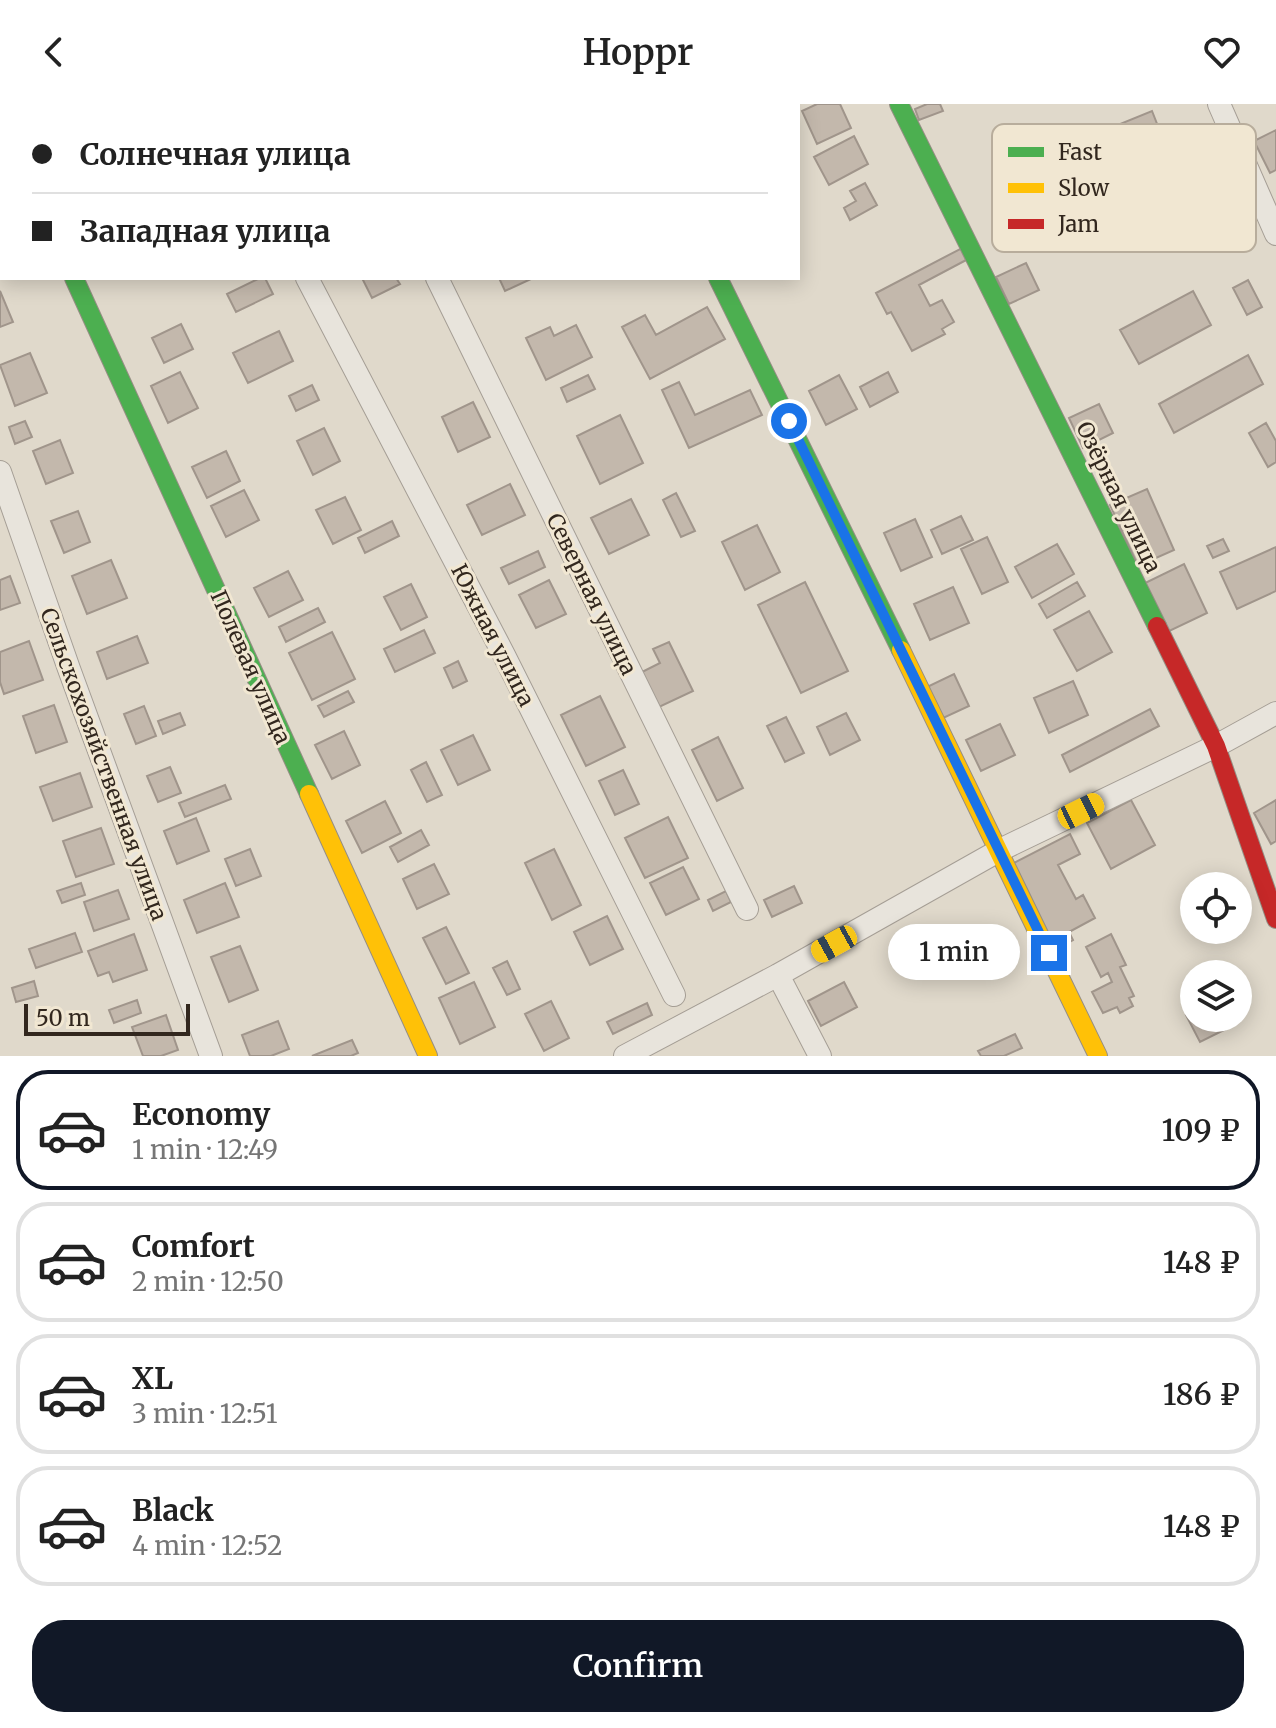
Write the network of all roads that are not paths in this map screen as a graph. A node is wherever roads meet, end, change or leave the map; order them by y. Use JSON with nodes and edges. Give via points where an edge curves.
{"nodes":[{"id":1,"x":899,"y":104,"type":"edge"},
{"id":2,"x":1219,"y":104,"type":"edge"},
{"id":3,"x":1228,"y":124,"type":"edge"},
{"id":4,"x":1256,"y":188,"type":"edge"},
{"id":5,"x":1276,"y":234,"type":"edge"},
{"id":6,"x":75,"y":280,"type":"edge"},
{"id":7,"x":308,"y":280,"type":"edge"},
{"id":8,"x":438,"y":280,"type":"edge"},
{"id":9,"x":719,"y":280,"type":"edge"},
{"id":10,"x":0,"y":472,"type":"edge"},
{"id":11,"x":1276,"y":713,"type":"edge"},
{"id":12,"x":1216,"y":746,"type":"junction"},
{"id":13,"x":1000,"y":850,"type":"junction"},
{"id":14,"x":747,"y":909,"type":"dead end"},
{"id":15,"x":1276,"y":919,"type":"edge"},
{"id":16,"x":778,"y":975,"type":"junction"},
{"id":17,"x":674,"y":995,"type":"dead end"},
{"id":18,"x":211,"y":1056,"type":"edge"},
{"id":19,"x":428,"y":1056,"type":"edge"},
{"id":20,"x":625,"y":1056,"type":"edge"},
{"id":21,"x":820,"y":1056,"type":"edge"},
{"id":22,"x":1098,"y":1056,"type":"edge"}],
"edges":[{"from":1,"to":12,"type":"street","name":"Озёрная улица"},
{"from":2,"to":3,"type":"street"},
{"from":4,"to":5,"type":"street"},
{"from":6,"to":19,"type":"street","name":"Полевая улица"},
{"from":7,"to":17,"type":"street","name":"Южная улица"},
{"from":8,"to":14,"type":"street","name":"Северная улица"},
{"from":9,"to":13,"type":"street"},
{"from":10,"to":18,"type":"street","name":"Сельскохозяйственная улица"},
{"from":11,"to":12,"type":"street"},
{"from":12,"to":13,"type":"street"},
{"from":12,"to":15,"type":"street","name":"Озёрная улица"},
{"from":13,"to":16,"type":"street"},
{"from":13,"to":22,"type":"street"},
{"from":16,"to":20,"type":"street"},
{"from":16,"to":21,"type":"street"}]}
